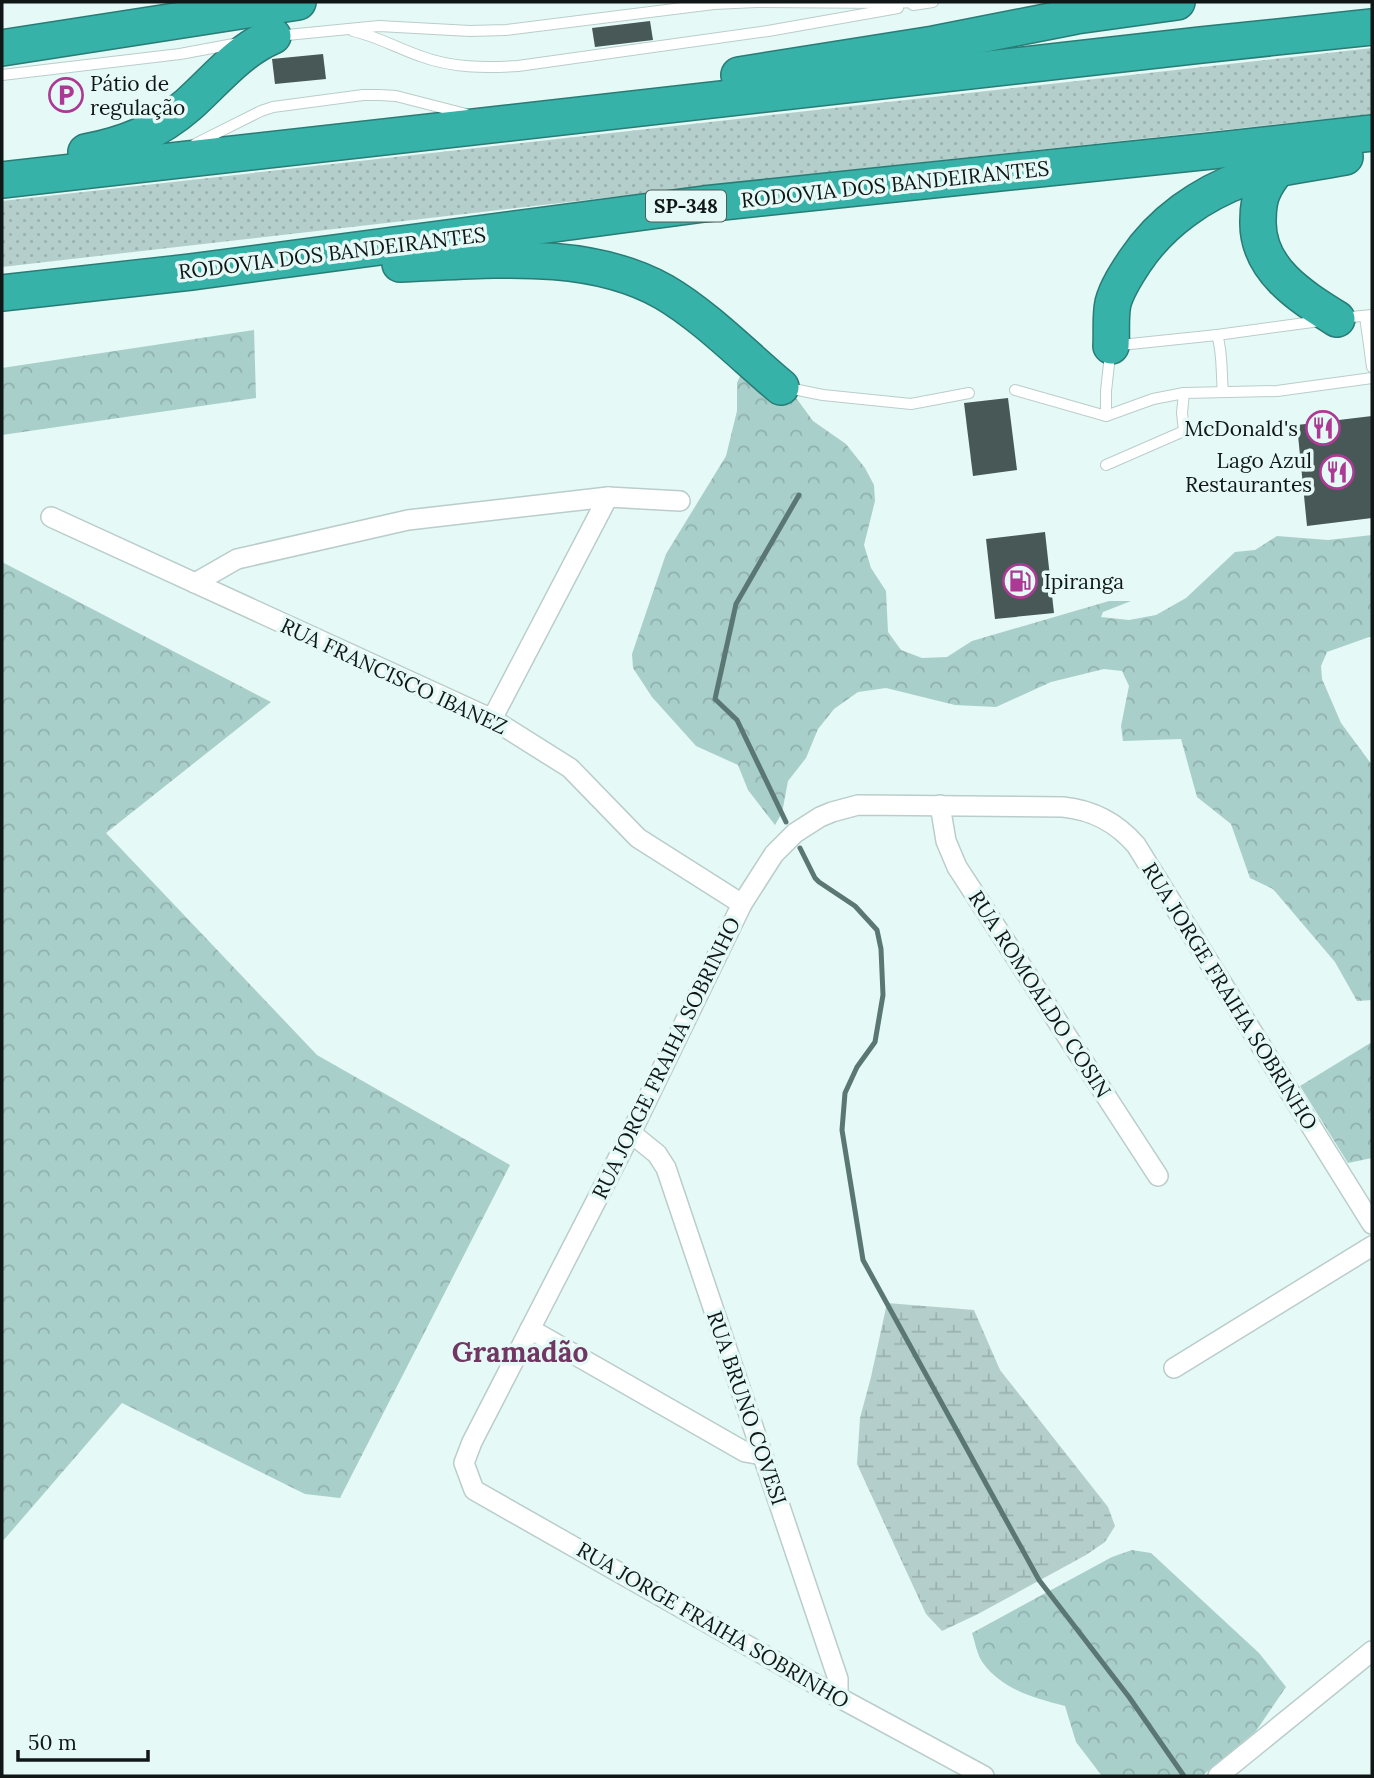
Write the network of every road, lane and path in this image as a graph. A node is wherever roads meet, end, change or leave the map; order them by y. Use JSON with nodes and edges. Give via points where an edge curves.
{"nodes":[{"id":1,"x":298,"y":2,"type":"edge"},
{"id":2,"x":919,"y":2,"type":"edge"},
{"id":3,"x":933,"y":2,"type":"edge"},
{"id":4,"x":1177,"y":2,"type":"edge"},
{"id":5,"x":1372,"y":27,"type":"edge"},
{"id":6,"x":340,"y":29,"type":"junction"},
{"id":7,"x":272,"y":36,"type":"junction"},
{"id":8,"x":2,"y":48,"type":"edge"},
{"id":9,"x":2,"y":75,"type":"edge"},
{"id":10,"x":504,"y":124,"type":"junction"},
{"id":11,"x":1372,"y":132,"type":"edge"},
{"id":12,"x":1372,"y":152,"type":"edge"},
{"id":13,"x":2,"y":170,"type":"edge"},
{"id":14,"x":1276,"y":170,"type":"junction"},
{"id":15,"x":2,"y":180,"type":"edge"},
{"id":16,"x":191,"y":272,"type":"junction"},
{"id":17,"x":2,"y":293,"type":"edge"},
{"id":18,"x":1358,"y":316,"type":"edge"},
{"id":19,"x":1217,"y":335,"type":"junction"},
{"id":20,"x":1111,"y":346,"type":"junction"},
{"id":21,"x":1372,"y":367,"type":"edge"},
{"id":22,"x":1372,"y":378,"type":"edge"},
{"id":23,"x":780,"y":387,"type":"joint"},
{"id":24,"x":1015,"y":390,"type":"dead end"},
{"id":25,"x":1223,"y":392,"type":"junction"},
{"id":26,"x":969,"y":393,"type":"dead end"},
{"id":27,"x":1184,"y":393,"type":"junction"},
{"id":28,"x":1106,"y":416,"type":"junction"},
{"id":29,"x":1106,"y":465,"type":"dead end"},
{"id":30,"x":608,"y":497,"type":"junction"},
{"id":31,"x":680,"y":501,"type":"dead end"},
{"id":32,"x":51,"y":517,"type":"dead end"},
{"id":33,"x":195,"y":583,"type":"junction"},
{"id":34,"x":492,"y":719,"type":"junction"},
{"id":35,"x":940,"y":806,"type":"junction"},
{"id":36,"x":742,"y":904,"type":"junction"},
{"id":37,"x":631,"y":1133,"type":"junction"},
{"id":38,"x":1158,"y":1176,"type":"dead end"},
{"id":39,"x":1372,"y":1224,"type":"edge"},
{"id":40,"x":1372,"y":1246,"type":"edge"},
{"id":41,"x":530,"y":1329,"type":"junction"},
{"id":42,"x":1174,"y":1368,"type":"dead end"},
{"id":43,"x":762,"y":1455,"type":"junction"},
{"id":44,"x":1372,"y":1651,"type":"edge"},
{"id":45,"x":838,"y":1697,"type":"junction"},
{"id":46,"x":984,"y":1776,"type":"edge"},
{"id":47,"x":1218,"y":1776,"type":"edge"}],
"edges":[{"from":1,"to":8,"type":"highway"},
{"from":2,"to":6,"type":"lane","via":[[714,4],[506,30]]},
{"from":3,"to":6,"type":"lane","via":[[768,31],[518,66],[445,64]]},
{"from":4,"to":10,"type":"highway","via":[[715,79]]},
{"from":5,"to":10,"type":"highway"},
{"from":6,"to":7,"type":"lane"},
{"from":7,"to":9,"type":"lane","via":[[180,54]]},
{"from":7,"to":13,"type":"highway","via":[[251,47],[187,106],[144,135],[112,147]]},
{"from":10,"to":15,"type":"highway"},
{"from":11,"to":16,"type":"highway","name":"RODOVIA DOS BANDEIRANTES","number":"SP-348","via":[[704,204]]},
{"from":12,"to":14,"type":"highway"},
{"from":14,"to":18,"type":"highway","via":[[1263,189],[1258,211],[1257,236],[1268,263],[1315,305]]},
{"from":14,"to":20,"type":"highway","via":[[1210,193],[1175,217],[1145,247],[1113,303]]},
{"from":16,"to":17,"type":"highway","name":"RODOVIA DOS BANDEIRANTES","number":"SP-348"},
{"from":16,"to":23,"type":"highway","via":[[514,260],[595,267],[663,292]]},
{"from":18,"to":19,"type":"lane"},
{"from":18,"to":21,"type":"lane"},
{"from":19,"to":20,"type":"lane"},
{"from":19,"to":25,"type":"lane"},
{"from":20,"to":28,"type":"lane"},
{"from":22,"to":25,"type":"lane","via":[[1277,391]]},
{"from":23,"to":26,"type":"lane","via":[[911,404]]},
{"from":24,"to":28,"type":"lane"},
{"from":25,"to":27,"type":"lane"},
{"from":27,"to":28,"type":"lane"},
{"from":27,"to":29,"type":"lane","via":[[1184,431]]},
{"from":30,"to":31,"type":"street"},
{"from":30,"to":33,"type":"street","via":[[408,520],[237,559]]},
{"from":30,"to":34,"type":"street"},
{"from":32,"to":33,"type":"street","name":"RUA FRANCISCO IBANEZ"},
{"from":33,"to":34,"type":"street","name":"RUA FRANCISCO IBANEZ"},
{"from":34,"to":36,"type":"street","name":"RUA FRANCISCO IBANEZ","via":[[570,768],[638,838]]},
{"from":35,"to":36,"type":"street","name":"RUA JORGE FRAIHA SOBRINHO","via":[[858,804],[832,811],[795,833],[774,854]]},
{"from":35,"to":38,"type":"street","name":"RUA ROMOALDO COSIN","via":[[946,841],[957,867]]},
{"from":35,"to":39,"type":"street","name":"RUA JORGE FRAIHA SOBRINHO","via":[[1079,809],[1109,821],[1128,836]]},
{"from":36,"to":37,"type":"street","name":"RUA JORGE FRAIHA SOBRINHO"},
{"from":37,"to":41,"type":"street","name":"RUA JORGE FRAIHA SOBRINHO"},
{"from":37,"to":43,"type":"street","name":"RUA BRUNO COVESI","via":[[657,1154],[666,1168]]},
{"from":40,"to":42,"type":"street"},
{"from":41,"to":43,"type":"street","via":[[745,1452]]},
{"from":41,"to":45,"type":"street","name":"RUA JORGE FRAIHA SOBRINHO","via":[[464,1463],[474,1490]]},
{"from":43,"to":45,"type":"street","name":"RUA BRUNO COVESI","via":[[838,1679]]},
{"from":44,"to":47,"type":"street"},
{"from":45,"to":46,"type":"street","name":"RUA JORGE FRAIHA SOBRINHO"}]}
